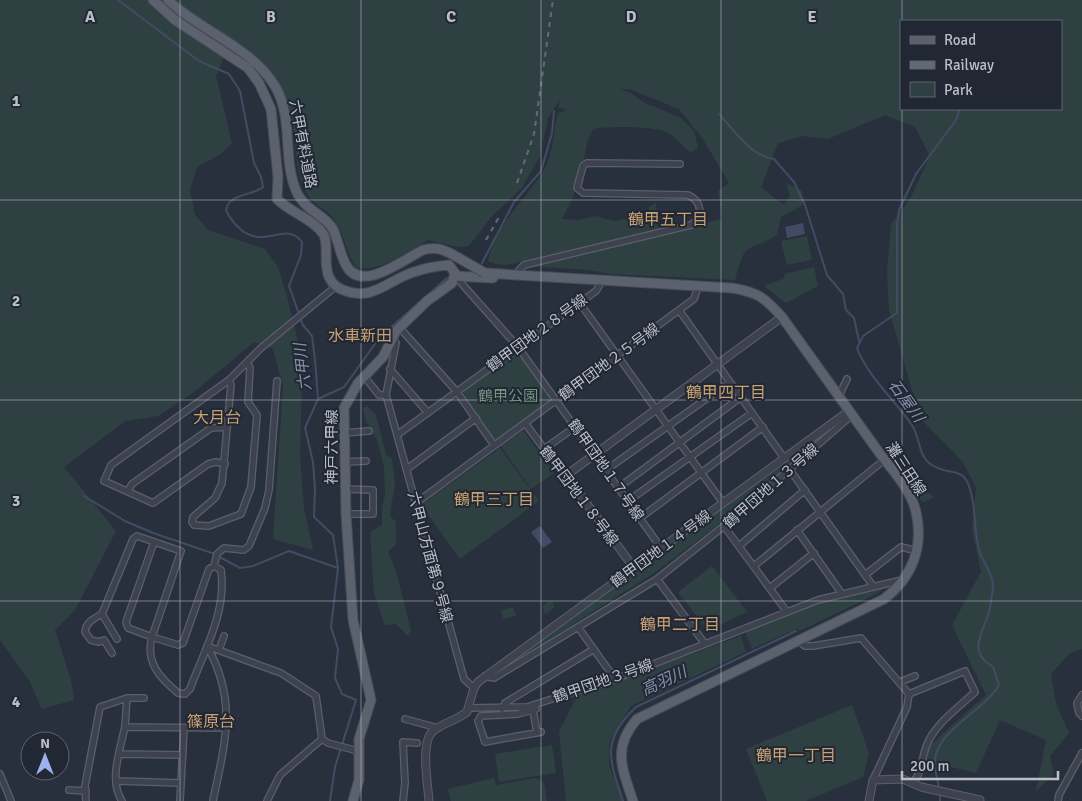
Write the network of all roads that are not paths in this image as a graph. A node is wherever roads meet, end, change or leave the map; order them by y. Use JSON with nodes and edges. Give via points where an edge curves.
{"nodes":[{"id":1,"x":153,"y":0,"type":"edge"},
{"id":2,"x":168,"y":0,"type":"edge"},
{"id":3,"x":680,"y":164,"type":"dead end"},
{"id":4,"x":519,"y":270,"type":"junction"},
{"id":5,"x":455,"y":276,"type":"junction"},
{"id":6,"x":471,"y":276,"type":"junction"},
{"id":7,"x":602,"y":281,"type":"junction"},
{"id":8,"x":698,"y":287,"type":"junction"},
{"id":9,"x":331,"y":289,"type":"junction"},
{"id":10,"x":579,"y":302,"type":"junction"},
{"id":11,"x":679,"y":310,"type":"junction"},
{"id":12,"x":782,"y":317,"type":"junction"},
{"id":13,"x":400,"y":327,"type":"junction"},
{"id":14,"x":393,"y":336,"type":"junction"},
{"id":15,"x":518,"y":347,"type":"junction"},
{"id":16,"x":616,"y":356,"type":"junction"},
{"id":17,"x":247,"y":362,"type":"junction"},
{"id":18,"x":718,"y":364,"type":"junction"},
{"id":19,"x":390,"y":368,"type":"junction"},
{"id":20,"x":364,"y":376,"type":"junction"},
{"id":21,"x":847,"y":379,"type":"dead end"},
{"id":22,"x":229,"y":380,"type":"junction"},
{"id":23,"x":277,"y":381,"type":"dead end"},
{"id":24,"x":730,"y":382,"type":"junction"},
{"id":25,"x":457,"y":392,"type":"junction"},
{"id":26,"x":386,"y":395,"type":"junction"},
{"id":27,"x":839,"y":396,"type":"junction"},
{"id":28,"x":741,"y":397,"type":"junction"},
{"id":29,"x":556,"y":400,"type":"junction"},
{"id":30,"x":656,"y":410,"type":"junction"},
{"id":31,"x":428,"y":413,"type":"junction"},
{"id":32,"x":752,"y":413,"type":"junction"},
{"id":33,"x":851,"y":413,"type":"junction"},
{"id":34,"x":476,"y":418,"type":"junction"},
{"id":35,"x":525,"y":423,"type":"junction"},
{"id":36,"x":575,"y":426,"type":"junction"},
{"id":37,"x":668,"y":426,"type":"junction"},
{"id":38,"x":227,"y":427,"type":"junction"},
{"id":39,"x":763,"y":427,"type":"junction"},
{"id":40,"x":369,"y":431,"type":"dead end"},
{"id":41,"x":344,"y":433,"type":"junction"},
{"id":42,"x":397,"y":435,"type":"junction"},
{"id":43,"x":680,"y":442,"type":"junction"},
{"id":44,"x":494,"y":445,"type":"junction"},
{"id":45,"x":544,"y":449,"type":"junction"},
{"id":46,"x":595,"y":454,"type":"junction"},
{"id":47,"x":690,"y":457,"type":"junction"},
{"id":48,"x":784,"y":458,"type":"junction"},
{"id":49,"x":884,"y":460,"type":"junction"},
{"id":50,"x":366,"y":461,"type":"dead end"},
{"id":51,"x":345,"y":462,"type":"junction"},
{"id":52,"x":225,"y":464,"type":"junction"},
{"id":53,"x":407,"y":469,"type":"junction"},
{"id":54,"x":606,"y":470,"type":"junction"},
{"id":55,"x":790,"y":470,"type":"junction"},
{"id":56,"x":701,"y":472,"type":"junction"},
{"id":57,"x":568,"y":477,"type":"junction"},
{"id":58,"x":618,"y":488,"type":"junction"},
{"id":59,"x":346,"y":489,"type":"junction"},
{"id":60,"x":805,"y":490,"type":"junction"},
{"id":61,"x":128,"y":491,"type":"junction"},
{"id":62,"x":628,"y":501,"type":"junction"},
{"id":63,"x":416,"y":503,"type":"junction"},
{"id":64,"x":723,"y":503,"type":"junction"},
{"id":65,"x":820,"y":511,"type":"junction"},
{"id":66,"x":346,"y":514,"type":"junction"},
{"id":67,"x":640,"y":518,"type":"junction"},
{"id":68,"x":724,"y":526,"type":"junction"},
{"id":69,"x":797,"y":530,"type":"junction"},
{"id":70,"x":154,"y":542,"type":"junction"},
{"id":71,"x":739,"y":546,"type":"junction"},
{"id":72,"x":661,"y":548,"type":"junction"},
{"id":73,"x":918,"y":551,"type":"junction"},
{"id":74,"x":814,"y":553,"type":"junction"},
{"id":75,"x":754,"y":566,"type":"junction"},
{"id":76,"x":211,"y":568,"type":"junction"},
{"id":77,"x":634,"y":568,"type":"junction"},
{"id":78,"x":866,"y":575,"type":"junction"},
{"id":79,"x":657,"y":579,"type":"junction"},
{"id":80,"x":904,"y":579,"type":"junction"},
{"id":81,"x":874,"y":586,"type":"junction"},
{"id":82,"x":770,"y":588,"type":"junction"},
{"id":83,"x":842,"y":594,"type":"junction"},
{"id":84,"x":787,"y":612,"type":"junction"},
{"id":85,"x":102,"y":614,"type":"junction"},
{"id":86,"x":578,"y":627,"type":"junction"},
{"id":87,"x":224,"y":636,"type":"dead end"},
{"id":88,"x":152,"y":637,"type":"junction"},
{"id":89,"x":117,"y":639,"type":"dead end"},
{"id":90,"x":798,"y":641,"type":"junction"},
{"id":91,"x":705,"y":644,"type":"junction"},
{"id":92,"x":207,"y":646,"type":"junction"},
{"id":93,"x":594,"y":649,"type":"junction"},
{"id":94,"x":219,"y":650,"type":"junction"},
{"id":95,"x":112,"y":653,"type":"dead end"},
{"id":96,"x":485,"y":676,"type":"junction"},
{"id":97,"x":915,"y":676,"type":"dead end"},
{"id":98,"x":615,"y":679,"type":"junction"},
{"id":99,"x":900,"y":682,"type":"junction"},
{"id":100,"x":474,"y":688,"type":"junction"},
{"id":101,"x":909,"y":694,"type":"junction"},
{"id":102,"x":1082,"y":695,"type":"edge"},
{"id":103,"x":127,"y":698,"type":"junction"},
{"id":104,"x":144,"y":698,"type":"dead end"},
{"id":105,"x":469,"y":708,"type":"junction"},
{"id":106,"x":533,"y":708,"type":"junction"},
{"id":107,"x":502,"y":709,"type":"junction"},
{"id":108,"x":1082,"y":716,"type":"edge"},
{"id":109,"x":405,"y":719,"type":"dead end"},
{"id":110,"x":125,"y":727,"type":"junction"},
{"id":111,"x":184,"y":728,"type":"junction"},
{"id":112,"x":226,"y":728,"type":"junction"},
{"id":113,"x":438,"y":728,"type":"junction"},
{"id":114,"x":322,"y":739,"type":"junction"},
{"id":115,"x":417,"y":743,"type":"dead end"},
{"id":116,"x":358,"y":752,"type":"junction"},
{"id":117,"x":119,"y":754,"type":"junction"},
{"id":118,"x":1082,"y":754,"type":"edge"},
{"id":119,"x":183,"y":755,"type":"junction"},
{"id":120,"x":0,"y":774,"type":"edge"},
{"id":121,"x":873,"y":780,"type":"junction"},
{"id":122,"x":117,"y":781,"type":"junction"},
{"id":123,"x":181,"y":782,"type":"junction"},
{"id":124,"x":914,"y":784,"type":"junction"},
{"id":125,"x":69,"y":790,"type":"dead end"},
{"id":126,"x":86,"y":791,"type":"junction"},
{"id":127,"x":971,"y":799,"type":"edge"},
{"id":128,"x":980,"y":800,"type":"dead end"},
{"id":129,"x":11,"y":801,"type":"edge"},
{"id":130,"x":86,"y":801,"type":"edge"},
{"id":131,"x":122,"y":801,"type":"edge"},
{"id":132,"x":180,"y":801,"type":"edge"},
{"id":133,"x":213,"y":801,"type":"edge"},
{"id":134,"x":267,"y":801,"type":"edge"},
{"id":135,"x":353,"y":801,"type":"edge"},
{"id":136,"x":403,"y":801,"type":"edge"},
{"id":137,"x":429,"y":801,"type":"edge"},
{"id":138,"x":633,"y":801,"type":"edge"},
{"id":139,"x":869,"y":801,"type":"edge"},
{"id":140,"x":1058,"y":801,"type":"edge"}],
"edges":[{"from":1,"to":9,"type":"main road","via":[[175,20],[248,68],[259,83],[271,109],[277,199],[324,234]]},
{"from":2,"to":7,"type":"main road","name":"六甲有料道路","bridge":true,"via":[[195,23],[257,64],[276,88],[285,116],[294,188],[306,207],[332,227],[351,271],[360,276],[374,276],[423,250],[440,248],[485,272]]},
{"from":3,"to":4,"type":"street","via":[[587,163],[577,188],[583,193],[688,195],[697,200],[700,211],[691,225],[524,265]]},
{"from":4,"to":6,"type":"main road","via":[[482,267]]},
{"from":4,"to":7,"type":"main road","via":[[584,275]]},
{"from":5,"to":6,"type":"main road"},
{"from":5,"to":9,"type":"main road","via":[[454,269],[446,265],[415,271],[373,293]]},
{"from":5,"to":13,"type":"main road","name":"神戸六甲線"},
{"from":5,"to":15,"type":"street","name":"鶴甲団地１７号線"},
{"from":6,"to":7,"type":"main road","via":[[590,284]]},
{"from":7,"to":8,"type":"main road","name":"灘三田線"},
{"from":7,"to":10,"type":"street","name":"鶴甲団地２８号線","via":[[596,291]]},
{"from":8,"to":11,"type":"street","name":"鶴甲団地２５号線","via":[[694,299]]},
{"from":8,"to":12,"type":"main road","name":"灘三田線","via":[[754,292]]},
{"from":9,"to":17,"type":"street"},
{"from":10,"to":15,"type":"street","name":"鶴甲団地２８号線"},
{"from":10,"to":16,"type":"street"},
{"from":11,"to":16,"type":"street","name":"鶴甲団地２５号線"},
{"from":11,"to":18,"type":"street"},
{"from":12,"to":18,"type":"street"},
{"from":12,"to":27,"type":"main road","name":"灘三田線"},
{"from":13,"to":14,"type":"main road","name":"神戸六甲線"},
{"from":13,"to":25,"type":"street"},
{"from":14,"to":19,"type":"street","via":[[396,343]]},
{"from":14,"to":20,"type":"main road","name":"神戸六甲線","via":[[383,357]]},
{"from":15,"to":25,"type":"street","name":"鶴甲団地２８号線"},
{"from":15,"to":29,"type":"street","name":"鶴甲団地１７号線"},
{"from":16,"to":29,"type":"street","name":"鶴甲団地２５号線"},
{"from":16,"to":30,"type":"street"},
{"from":17,"to":22,"type":"street"},
{"from":17,"to":52,"type":"street","via":[[250,368],[248,402],[257,415],[251,487],[241,514],[209,526],[194,525],[193,517],[220,491]]},
{"from":18,"to":24,"type":"street"},
{"from":18,"to":30,"type":"street"},
{"from":19,"to":26,"type":"street"},
{"from":19,"to":31,"type":"street"},
{"from":20,"to":26,"type":"street","via":[[378,395]]},
{"from":20,"to":41,"type":"main road","name":"神戸六甲線","via":[[346,402]]},
{"from":21,"to":27,"type":"street"},
{"from":22,"to":38,"type":"street","via":[[232,385]]},
{"from":22,"to":61,"type":"street","via":[[111,465],[104,481]]},
{"from":23,"to":76,"type":"street","via":[[271,477],[265,508],[250,546],[244,550],[224,548]]},
{"from":24,"to":28,"type":"street"},
{"from":24,"to":37,"type":"street"},
{"from":25,"to":31,"type":"street","name":"鶴甲団地２８号線"},
{"from":25,"to":34,"type":"street"},
{"from":26,"to":42,"type":"street","name":"六甲山方面第９号線"},
{"from":27,"to":33,"type":"main road","name":"灘三田線"},
{"from":28,"to":32,"type":"street"},
{"from":28,"to":43,"type":"street"},
{"from":29,"to":35,"type":"street","name":"鶴甲団地２５号線"},
{"from":29,"to":36,"type":"street","name":"鶴甲団地１７号線"},
{"from":30,"to":37,"type":"street"},
{"from":30,"to":46,"type":"street"},
{"from":31,"to":42,"type":"street","name":"鶴甲団地２８号線"},
{"from":32,"to":39,"type":"street"},
{"from":32,"to":47,"type":"street"},
{"from":33,"to":48,"type":"street","name":"鶴甲団地１４号線"},
{"from":33,"to":49,"type":"main road","name":"灘三田線"},
{"from":33,"to":55,"type":"street","name":"鶴甲団地１３号線"},
{"from":34,"to":44,"type":"street"},
{"from":34,"to":53,"type":"street"},
{"from":35,"to":44,"type":"street","name":"鶴甲団地２５号線"},
{"from":35,"to":45,"type":"street","name":"鶴甲団地１８号線"},
{"from":36,"to":45,"type":"street"},
{"from":36,"to":46,"type":"street","name":"鶴甲団地１７号線"},
{"from":37,"to":43,"type":"street"},
{"from":37,"to":54,"type":"street"},
{"from":38,"to":52,"type":"street"},
{"from":38,"to":61,"type":"street","via":[[211,428],[132,484]]},
{"from":39,"to":48,"type":"street"},
{"from":39,"to":56,"type":"street"},
{"from":40,"to":41,"type":"street"},
{"from":41,"to":51,"type":"main road","name":"神戸六甲線"},
{"from":42,"to":53,"type":"street","name":"六甲山方面第９号線"},
{"from":43,"to":47,"type":"street"},
{"from":43,"to":58,"type":"street"},
{"from":44,"to":63,"type":"street","name":"鶴甲団地２５号線"},
{"from":45,"to":57,"type":"street","name":"鶴甲団地１８号線"},
{"from":46,"to":54,"type":"street","name":"鶴甲団地１７号線"},
{"from":46,"to":57,"type":"street"},
{"from":47,"to":56,"type":"street"},
{"from":47,"to":62,"type":"street"},
{"from":48,"to":64,"type":"street","name":"鶴甲団地１４号線"},
{"from":49,"to":65,"type":"street"},
{"from":49,"to":73,"type":"main road","name":"灘三田線","via":[[916,511]]},
{"from":50,"to":51,"type":"street"},
{"from":51,"to":59,"type":"main road","name":"神戸六甲線"},
{"from":52,"to":61,"type":"street","via":[[208,464],[153,502]]},
{"from":53,"to":63,"type":"street","name":"六甲山方面第９号線"},
{"from":54,"to":58,"type":"street","name":"鶴甲団地１７号線"},
{"from":55,"to":60,"type":"street"},
{"from":55,"to":68,"type":"street","name":"鶴甲団地１３号線"},
{"from":56,"to":64,"type":"street"},
{"from":56,"to":67,"type":"street"},
{"from":57,"to":77,"type":"street","name":"鶴甲団地１８号線"},
{"from":58,"to":62,"type":"street","name":"鶴甲団地１７号線"},
{"from":59,"to":66,"type":"main road","name":"神戸六甲線"},
{"from":59,"to":66,"type":"street","via":[[373,490],[373,514]]},
{"from":60,"to":65,"type":"street"},
{"from":60,"to":71,"type":"street"},
{"from":62,"to":67,"type":"street","name":"鶴甲団地１７号線"},
{"from":63,"to":100,"type":"street","name":"六甲山方面第９号線","via":[[464,679]]},
{"from":64,"to":72,"type":"street","name":"鶴甲団地１４号線"},
{"from":65,"to":69,"type":"street"},
{"from":65,"to":78,"type":"street"},
{"from":66,"to":116,"type":"main road","name":"神戸六甲線","via":[[354,624],[370,700],[358,739]]},
{"from":67,"to":72,"type":"street","name":"鶴甲団地１７号線"},
{"from":68,"to":71,"type":"street"},
{"from":68,"to":79,"type":"street","name":"鶴甲団地１３号線"},
{"from":69,"to":74,"type":"street"},
{"from":69,"to":75,"type":"street"},
{"from":70,"to":85,"type":"street","via":[[137,536],[134,539]]},
{"from":70,"to":88,"type":"street","via":[[126,622],[128,628]]},
{"from":70,"to":88,"type":"street","via":[[181,551]]},
{"from":71,"to":75,"type":"street"},
{"from":72,"to":77,"type":"street","name":"鶴甲団地１４号線"},
{"from":73,"to":78,"type":"street","via":[[901,547]]},
{"from":73,"to":80,"type":"main road","name":"灘三田線"},
{"from":74,"to":82,"type":"street"},
{"from":74,"to":83,"type":"street"},
{"from":75,"to":82,"type":"street"},
{"from":76,"to":88,"type":"street","via":[[183,643],[178,645]]},
{"from":76,"to":92,"type":"street","via":[[221,570],[223,585],[221,606]]},
{"from":77,"to":96,"type":"street","name":"鶴甲団地１４号線"},
{"from":78,"to":81,"type":"street"},
{"from":79,"to":86,"type":"street","name":"鶴甲団地１３号線"},
{"from":79,"to":91,"type":"street"},
{"from":80,"to":81,"type":"street","name":"鶴甲団地３号線"},
{"from":80,"to":90,"type":"main road","name":"灘三田線","via":[[884,599]]},
{"from":81,"to":83,"type":"street","name":"鶴甲団地３号線"},
{"from":82,"to":84,"type":"street"},
{"from":83,"to":84,"type":"street","name":"鶴甲団地３号線"},
{"from":84,"to":91,"type":"street","name":"鶴甲団地３号線"},
{"from":85,"to":89,"type":"street"},
{"from":85,"to":95,"type":"street","via":[[90,621],[86,628],[87,636],[94,642],[104,640]]},
{"from":86,"to":93,"type":"street"},
{"from":86,"to":96,"type":"street","name":"鶴甲団地１３号線","via":[[494,678]]},
{"from":87,"to":94,"type":"street"},
{"from":88,"to":92,"type":"street","via":[[149,652],[152,664],[164,682],[178,694],[186,694],[190,689]]},
{"from":90,"to":99,"type":"street","via":[[805,646],[813,646],[861,638]]},
{"from":90,"to":138,"type":"main road","name":"灘三田線","via":[[637,719],[625,735],[620,758]]},
{"from":91,"to":98,"type":"street","name":"鶴甲団地３号線"},
{"from":92,"to":94,"type":"street"},
{"from":92,"to":112,"type":"street","via":[[224,686]]},
{"from":93,"to":98,"type":"street"},
{"from":93,"to":107,"type":"street","via":[[505,704]]},
{"from":94,"to":114,"type":"street","via":[[281,673],[316,696]]},
{"from":96,"to":100,"type":"street","name":"鶴甲団地１４号線"},
{"from":97,"to":99,"type":"street"},
{"from":98,"to":106,"type":"street","name":"鶴甲団地３号線"},
{"from":99,"to":101,"type":"street"},
{"from":100,"to":105,"type":"street"},
{"from":101,"to":121,"type":"street","via":[[907,707]]},
{"from":101,"to":124,"type":"street","via":[[965,671],[975,692],[930,738],[920,775]]},
{"from":102,"to":108,"type":"street","via":[[1077,703]]},
{"from":103,"to":104,"type":"street"},
{"from":103,"to":110,"type":"street"},
{"from":103,"to":126,"type":"street","via":[[100,707]]},
{"from":105,"to":107,"type":"street","name":"鶴甲団地３号線"},
{"from":105,"to":113,"type":"street","via":[[463,715]]},
{"from":106,"to":106,"type":"street","via":[[539,732],[485,742],[478,718],[518,714]]},
{"from":106,"to":107,"type":"street","name":"鶴甲団地３号線"},
{"from":109,"to":113,"type":"street"},
{"from":110,"to":111,"type":"street"},
{"from":110,"to":117,"type":"street"},
{"from":111,"to":112,"type":"street"},
{"from":111,"to":119,"type":"street"},
{"from":112,"to":133,"type":"street"},
{"from":113,"to":137,"type":"street","via":[[430,734],[426,744]]},
{"from":114,"to":116,"type":"street"},
{"from":114,"to":134,"type":"street","via":[[280,775]]},
{"from":115,"to":136,"type":"street","via":[[402,742]]},
{"from":116,"to":135,"type":"main road","name":"神戸六甲線","via":[[359,780]]},
{"from":117,"to":119,"type":"street"},
{"from":117,"to":122,"type":"street"},
{"from":118,"to":140,"type":"street","via":[[1058,795]]},
{"from":119,"to":123,"type":"street"},
{"from":120,"to":129,"type":"street"},
{"from":121,"to":124,"type":"street","via":[[903,779]]},
{"from":121,"to":139,"type":"street"},
{"from":122,"to":123,"type":"street"},
{"from":122,"to":131,"type":"street"},
{"from":123,"to":132,"type":"street"},
{"from":124,"to":127,"type":"street"},
{"from":125,"to":126,"type":"street"},
{"from":126,"to":130,"type":"street"},
{"from":127,"to":128,"type":"street"}]}
